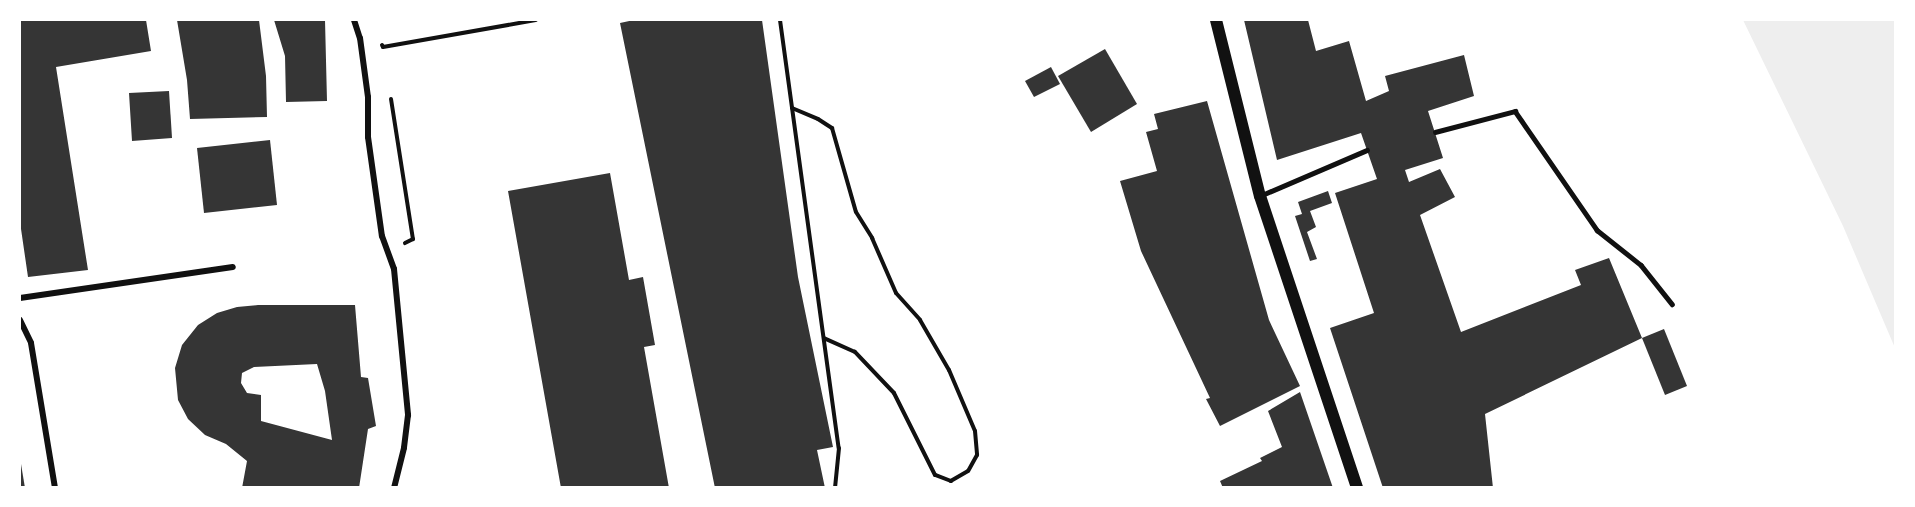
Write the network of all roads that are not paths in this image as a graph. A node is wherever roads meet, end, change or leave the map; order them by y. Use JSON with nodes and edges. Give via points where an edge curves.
{"nodes":[{"id":1,"x":354,"y":20,"type":"edge"},
{"id":2,"x":1216,"y":20,"type":"edge"},
{"id":3,"x":1435,"y":132,"type":"dead end"},
{"id":4,"x":1367,"y":150,"type":"dead end"},
{"id":5,"x":1260,"y":196,"type":"junction"},
{"id":6,"x":233,"y":267,"type":"dead end"},
{"id":7,"x":20,"y":298,"type":"edge"},
{"id":8,"x":1672,"y":304,"type":"dead end"},
{"id":9,"x":20,"y":320,"type":"edge"},
{"id":10,"x":55,"y":488,"type":"edge"},
{"id":11,"x":394,"y":488,"type":"edge"},
{"id":12,"x":1357,"y":488,"type":"edge"}],
"edges":[{"from":1,"to":11,"type":"street","via":[[369,97],[368,137],[382,236],[394,269],[408,415]]},
{"from":2,"to":5,"type":"main road"},
{"from":3,"to":8,"type":"lane","via":[[1515,111],[1597,230],[1641,265]]},
{"from":4,"to":5,"type":"lane"},
{"from":5,"to":12,"type":"main road"},
{"from":6,"to":7,"type":"street"},
{"from":9,"to":10,"type":"street","via":[[31,343]]}]}
